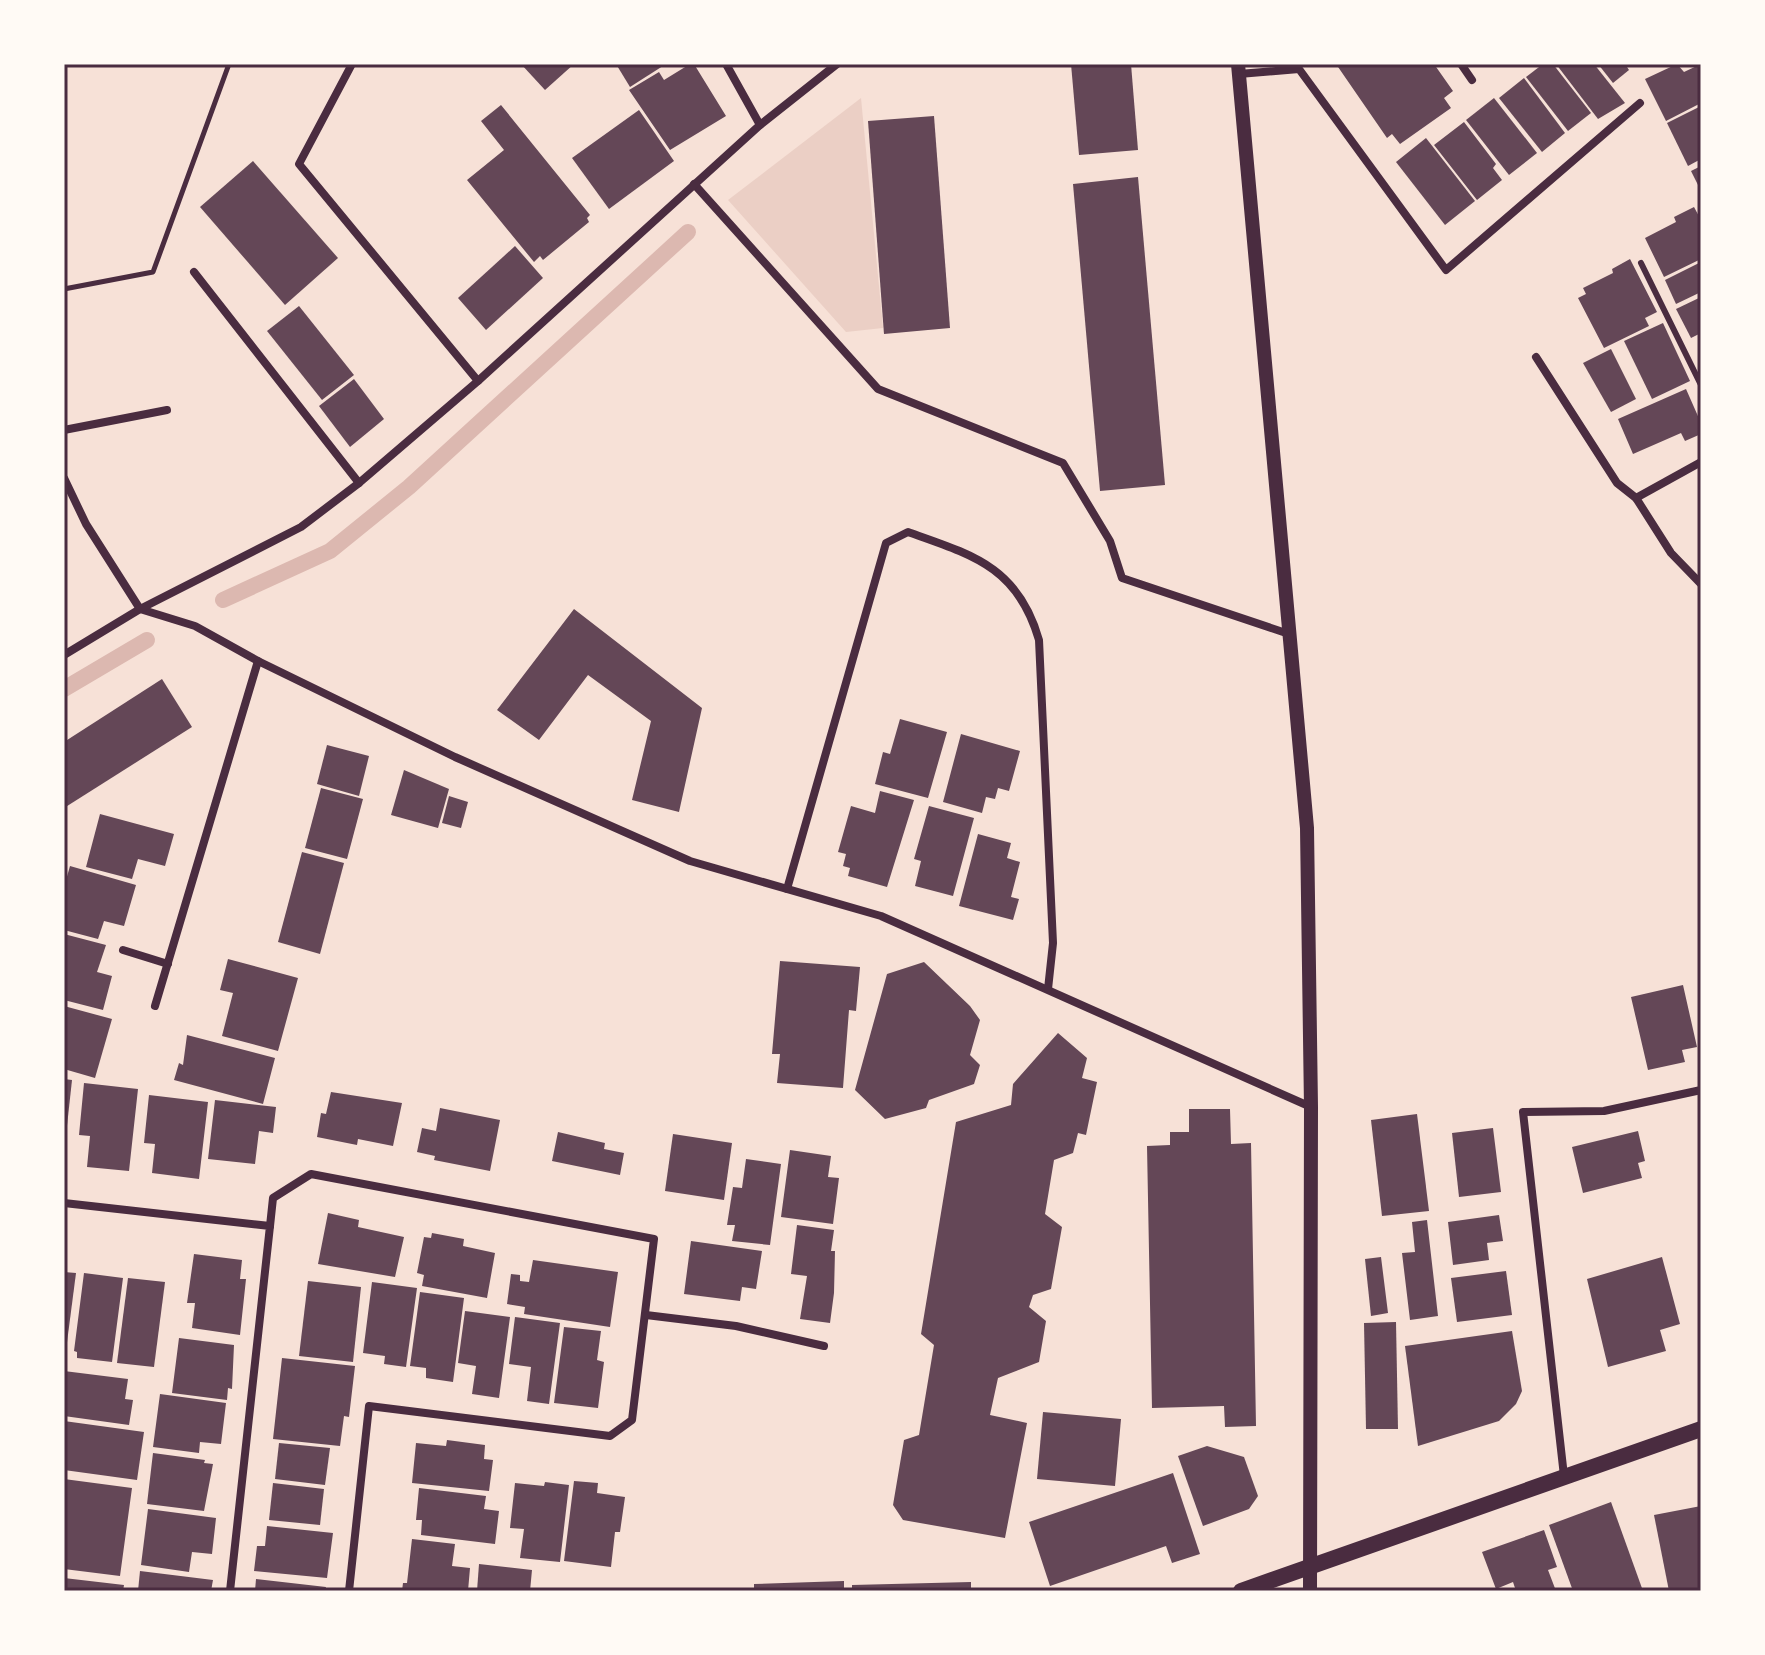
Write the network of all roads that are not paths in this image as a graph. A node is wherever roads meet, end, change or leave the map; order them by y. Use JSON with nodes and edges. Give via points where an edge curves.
{"nodes":[{"id":1,"x":352,"y":64,"type":"edge"},
{"id":2,"x":726,"y":64,"type":"edge"},
{"id":3,"x":837,"y":64,"type":"edge"},
{"id":4,"x":1461,"y":64,"type":"edge"},
{"id":5,"x":1238,"y":69,"type":"edge"},
{"id":6,"x":1472,"y":80,"type":"dead end"},
{"id":7,"x":1640,"y":103,"type":"dead end"},
{"id":8,"x":760,"y":125,"type":"junction"},
{"id":9,"x":694,"y":184,"type":"junction"},
{"id":10,"x":1641,"y":263,"type":"dead end"},
{"id":11,"x":194,"y":272,"type":"dead end"},
{"id":12,"x":1536,"y":357,"type":"dead end"},
{"id":13,"x":478,"y":381,"type":"junction"},
{"id":14,"x":1701,"y":385,"type":"edge"},
{"id":15,"x":167,"y":410,"type":"dead end"},
{"id":16,"x":64,"y":430,"type":"edge"},
{"id":17,"x":1701,"y":462,"type":"edge"},
{"id":18,"x":64,"y":478,"type":"edge"},
{"id":19,"x":359,"y":483,"type":"junction"},
{"id":20,"x":1636,"y":498,"type":"junction"},
{"id":21,"x":1701,"y":584,"type":"edge"},
{"id":22,"x":140,"y":609,"type":"junction"},
{"id":23,"x":1289,"y":634,"type":"junction"},
{"id":24,"x":64,"y":655,"type":"edge"},
{"id":25,"x":258,"y":661,"type":"junction"},
{"id":26,"x":787,"y":889,"type":"junction"},
{"id":27,"x":123,"y":950,"type":"dead end"},
{"id":28,"x":168,"y":964,"type":"junction"},
{"id":29,"x":1048,"y":989,"type":"junction"},
{"id":30,"x":155,"y":1006,"type":"dead end"},
{"id":31,"x":1701,"y":1090,"type":"edge"},
{"id":32,"x":1311,"y":1107,"type":"junction"},
{"id":33,"x":64,"y":1203,"type":"edge"},
{"id":34,"x":270,"y":1226,"type":"junction"},
{"id":35,"x":646,"y":1315,"type":"junction"},
{"id":36,"x":824,"y":1346,"type":"dead end"},
{"id":37,"x":1701,"y":1429,"type":"edge"},
{"id":38,"x":1564,"y":1477,"type":"junction"},
{"id":39,"x":1311,"y":1566,"type":"junction"},
{"id":40,"x":230,"y":1591,"type":"edge"},
{"id":41,"x":349,"y":1591,"type":"edge"},
{"id":42,"x":1241,"y":1591,"type":"edge"},
{"id":43,"x":1310,"y":1591,"type":"edge"}],
"edges":[{"from":1,"to":13,"type":"street","via":[[299,164]]},
{"from":2,"to":8,"type":"street"},
{"from":3,"to":8,"type":"street"},
{"from":4,"to":6,"type":"street"},
{"from":5,"to":7,"type":"street","via":[[1299,69],[1446,270]]},
{"from":5,"to":23,"type":"street"},
{"from":8,"to":9,"type":"street"},
{"from":9,"to":13,"type":"street"},
{"from":9,"to":23,"type":"street","via":[[878,389],[1063,463],[1110,541],[1122,578]]},
{"from":10,"to":14,"type":"lane"},
{"from":11,"to":19,"type":"street"},
{"from":12,"to":20,"type":"street","via":[[1617,483]]},
{"from":13,"to":19,"type":"street"},
{"from":15,"to":16,"type":"street"},
{"from":17,"to":20,"type":"street"},
{"from":18,"to":22,"type":"street","via":[[86,524]]},
{"from":19,"to":22,"type":"street","via":[[301,527]]},
{"from":20,"to":21,"type":"street","via":[[1671,553]]},
{"from":22,"to":24,"type":"street"},
{"from":22,"to":25,"type":"street","via":[[195,626]]},
{"from":23,"to":32,"type":"street","via":[[1307,828]]},
{"from":25,"to":26,"type":"street","via":[[455,757],[690,861]]},
{"from":25,"to":28,"type":"street"},
{"from":26,"to":29,"type":"street","via":[[881,916]]},
{"from":26,"to":29,"type":"street","via":[[886,543],[908,532],[972,555],[1021,597],[1039,640],[1053,943]]},
{"from":27,"to":28,"type":"street"},
{"from":28,"to":30,"type":"street"},
{"from":29,"to":32,"type":"street"},
{"from":31,"to":38,"type":"street","via":[[1604,1111],[1523,1112]]},
{"from":32,"to":39,"type":"street"},
{"from":33,"to":34,"type":"street"},
{"from":34,"to":35,"type":"street","via":[[273,1198],[311,1174],[654,1239]]},
{"from":34,"to":40,"type":"street"},
{"from":35,"to":36,"type":"street","via":[[736,1326]]},
{"from":35,"to":41,"type":"street","via":[[632,1420],[610,1436],[369,1406]]},
{"from":37,"to":38,"type":"main road"},
{"from":38,"to":39,"type":"main road"},
{"from":39,"to":42,"type":"main road"},
{"from":39,"to":43,"type":"street"}]}
